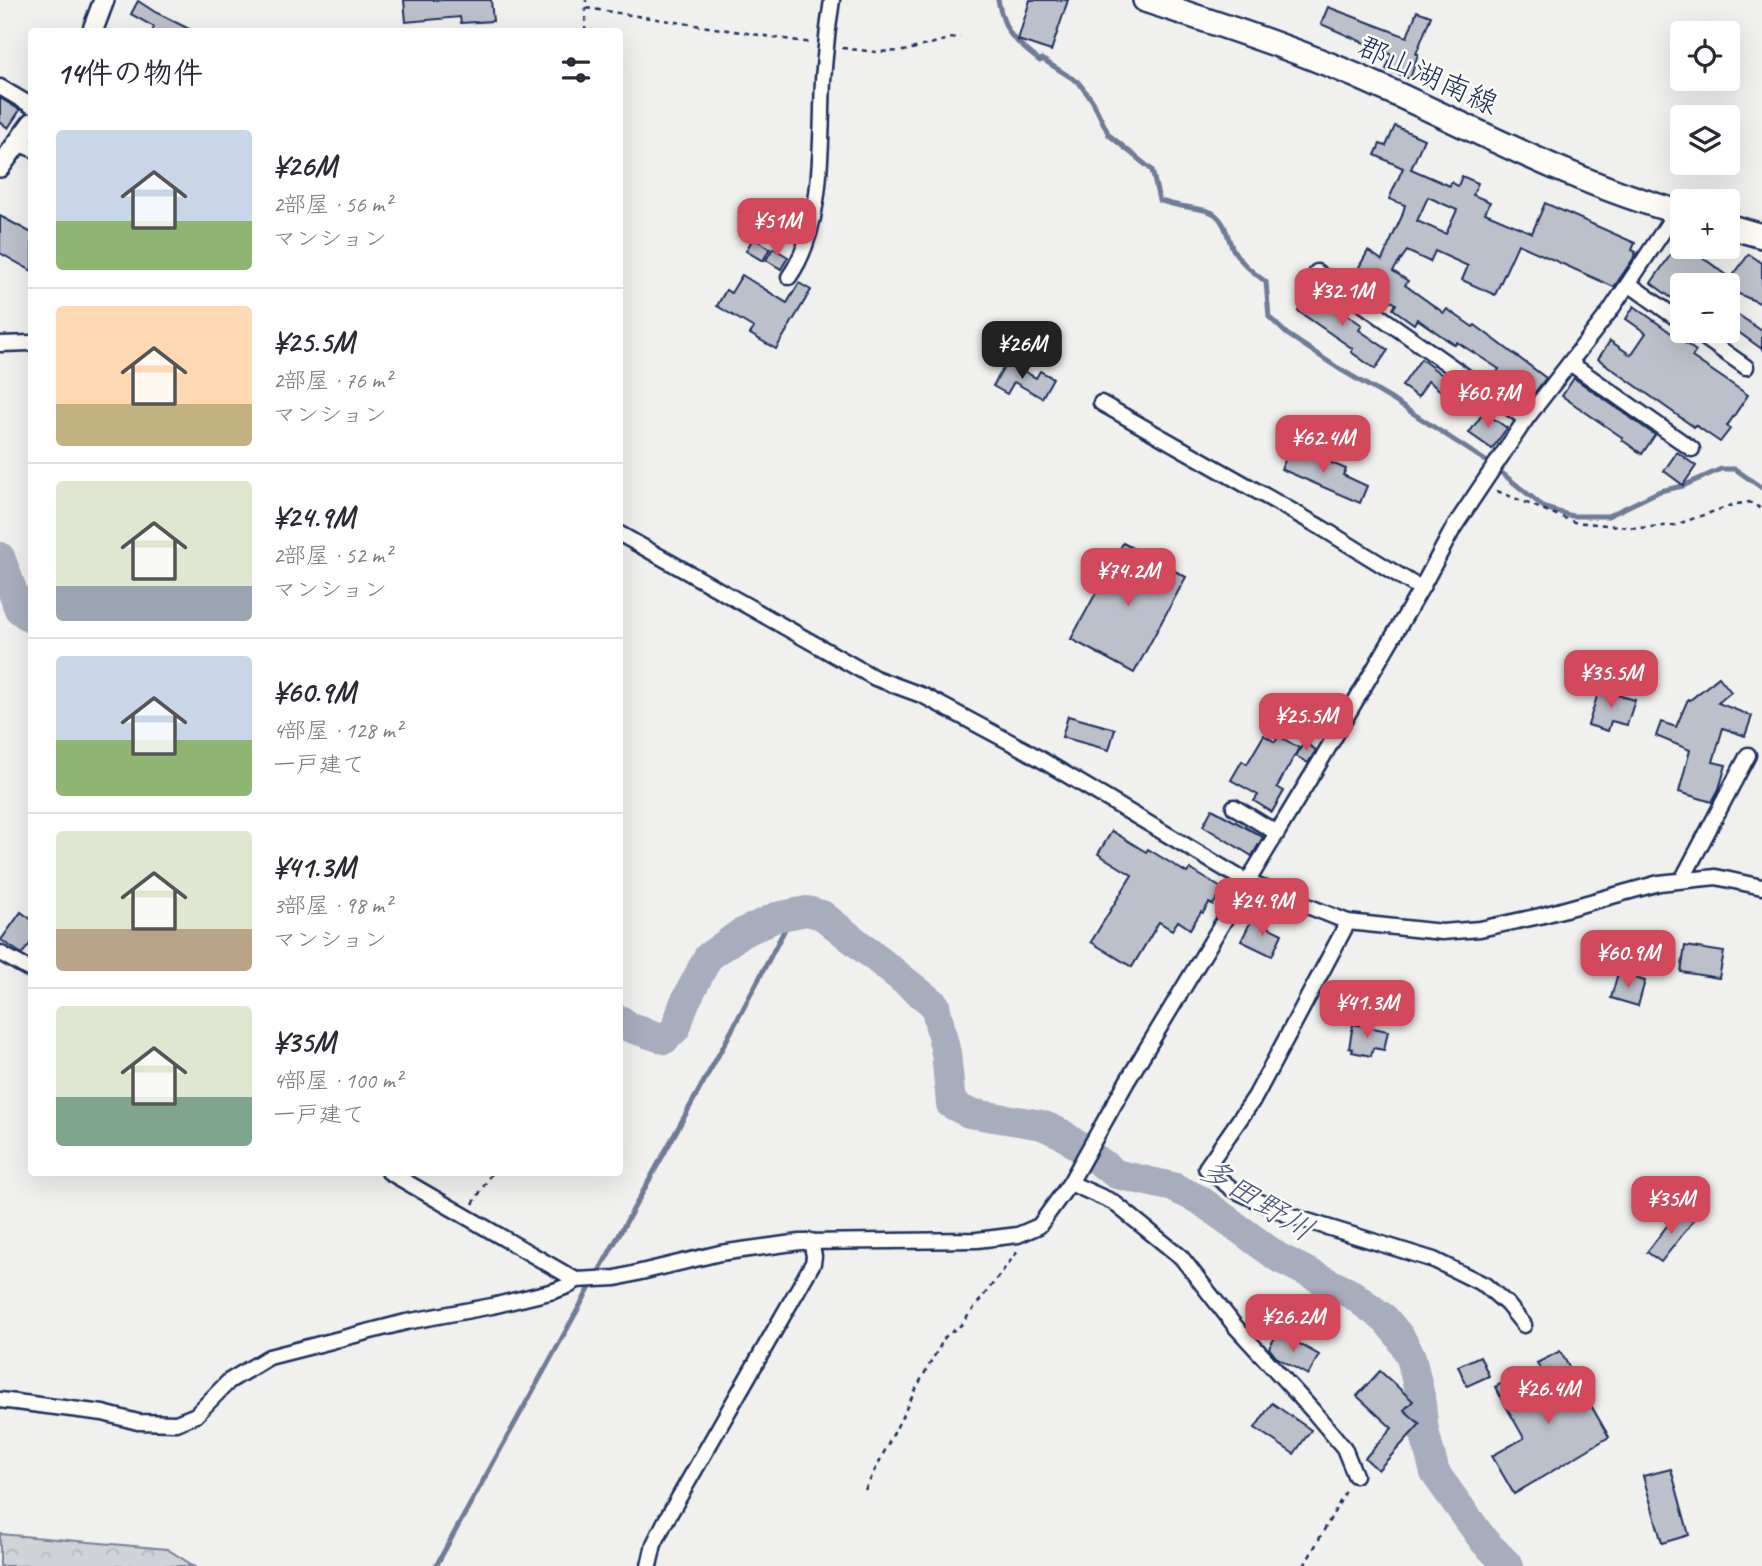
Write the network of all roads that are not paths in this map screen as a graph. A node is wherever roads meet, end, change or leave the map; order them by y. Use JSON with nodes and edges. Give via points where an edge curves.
{"nodes":[{"id":1,"x":104,"y":0,"type":"edge"},
{"id":2,"x":832,"y":0,"type":"edge"},
{"id":3,"x":1145,"y":0,"type":"edge"},
{"id":4,"x":94,"y":28,"type":"edge"},
{"id":5,"x":0,"y":87,"type":"edge"},
{"id":6,"x":28,"y":104,"type":"edge"},
{"id":7,"x":24,"y":146,"type":"edge"},
{"id":8,"x":0,"y":167,"type":"edge"},
{"id":9,"x":1670,"y":210,"type":"edge"},
{"id":10,"x":1670,"y":226,"type":"edge"},
{"id":11,"x":1740,"y":230,"type":"edge"},
{"id":12,"x":1762,"y":236,"type":"edge"},
{"id":13,"x":1317,"y":272,"type":"dead end"},
{"id":14,"x":789,"y":278,"type":"dead end"},
{"id":15,"x":1629,"y":284,"type":"junction"},
{"id":16,"x":1670,"y":313,"type":"edge"},
{"id":17,"x":28,"y":343,"type":"edge"},
{"id":18,"x":1712,"y":343,"type":"edge"},
{"id":19,"x":0,"y":344,"type":"edge"},
{"id":20,"x":1570,"y":363,"type":"junction"},
{"id":21,"x":1746,"y":367,"type":"dead end"},
{"id":22,"x":1101,"y":403,"type":"dead end"},
{"id":23,"x":1526,"y":419,"type":"junction"},
{"id":24,"x":1692,"y":449,"type":"dead end"},
{"id":25,"x":623,"y":536,"type":"edge"},
{"id":26,"x":1422,"y":587,"type":"junction"},
{"id":27,"x":1748,"y":755,"type":"dead end"},
{"id":28,"x":1234,"y":807,"type":"dead end"},
{"id":29,"x":1277,"y":833,"type":"junction"},
{"id":30,"x":1682,"y":880,"type":"junction"},
{"id":31,"x":1247,"y":882,"type":"junction"},
{"id":32,"x":1762,"y":887,"type":"edge"},
{"id":33,"x":1348,"y":922,"type":"junction"},
{"id":34,"x":0,"y":953,"type":"edge"},
{"id":35,"x":28,"y":969,"type":"edge"},
{"id":36,"x":396,"y":1176,"type":"edge"},
{"id":37,"x":1070,"y":1183,"type":"junction"},
{"id":38,"x":811,"y":1241,"type":"junction"},
{"id":39,"x":576,"y":1280,"type":"junction"},
{"id":40,"x":1524,"y":1325,"type":"dead end"},
{"id":41,"x":0,"y":1400,"type":"edge"},
{"id":42,"x":1355,"y":1475,"type":"road end"},
{"id":43,"x":649,"y":1566,"type":"edge"}],
"edges":[{"from":1,"to":4,"type":"street"},
{"from":2,"to":14,"type":"street","via":[[814,205],[804,253]]},
{"from":3,"to":9,"type":"main road","name":"郡山湖南線","via":[[1287,48],[1582,180]]},
{"from":5,"to":6,"type":"street"},
{"from":7,"to":8,"type":"street"},
{"from":10,"to":15,"type":"street"},
{"from":11,"to":12,"type":"main road"},
{"from":13,"to":23,"type":"street"},
{"from":15,"to":16,"type":"street"},
{"from":15,"to":20,"type":"street"},
{"from":17,"to":19,"type":"street"},
{"from":18,"to":21,"type":"street"},
{"from":20,"to":23,"type":"street"},
{"from":20,"to":24,"type":"street"},
{"from":22,"to":26,"type":"street"},
{"from":23,"to":26,"type":"street","via":[[1454,527]]},
{"from":25,"to":31,"type":"street","via":[[875,678],[924,696],[1025,750]]},
{"from":26,"to":29,"type":"street"},
{"from":27,"to":30,"type":"street"},
{"from":28,"to":29,"type":"street"},
{"from":29,"to":31,"type":"street"},
{"from":30,"to":32,"type":"street","via":[[1716,877]]},
{"from":30,"to":33,"type":"street","via":[[1480,929],[1442,932]]},
{"from":31,"to":33,"type":"street"},
{"from":31,"to":37,"type":"street"},
{"from":33,"to":40,"type":"street","via":[[1255,1097],[1206,1168],[1232,1189],[1288,1215],[1434,1260],[1485,1285]]},
{"from":34,"to":35,"type":"street"},
{"from":36,"to":39,"type":"street"},
{"from":37,"to":38,"type":"street","via":[[1039,1226],[1006,1237]]},
{"from":37,"to":42,"type":"street","via":[[1114,1202],[1181,1257],[1344,1448]]},
{"from":38,"to":39,"type":"street","via":[[720,1253],[616,1278]]},
{"from":38,"to":43,"type":"street","via":[[813,1263],[664,1522]]},
{"from":39,"to":41,"type":"street","via":[[541,1294],[269,1357],[229,1381],[196,1415],[176,1423],[138,1422]]}]}
